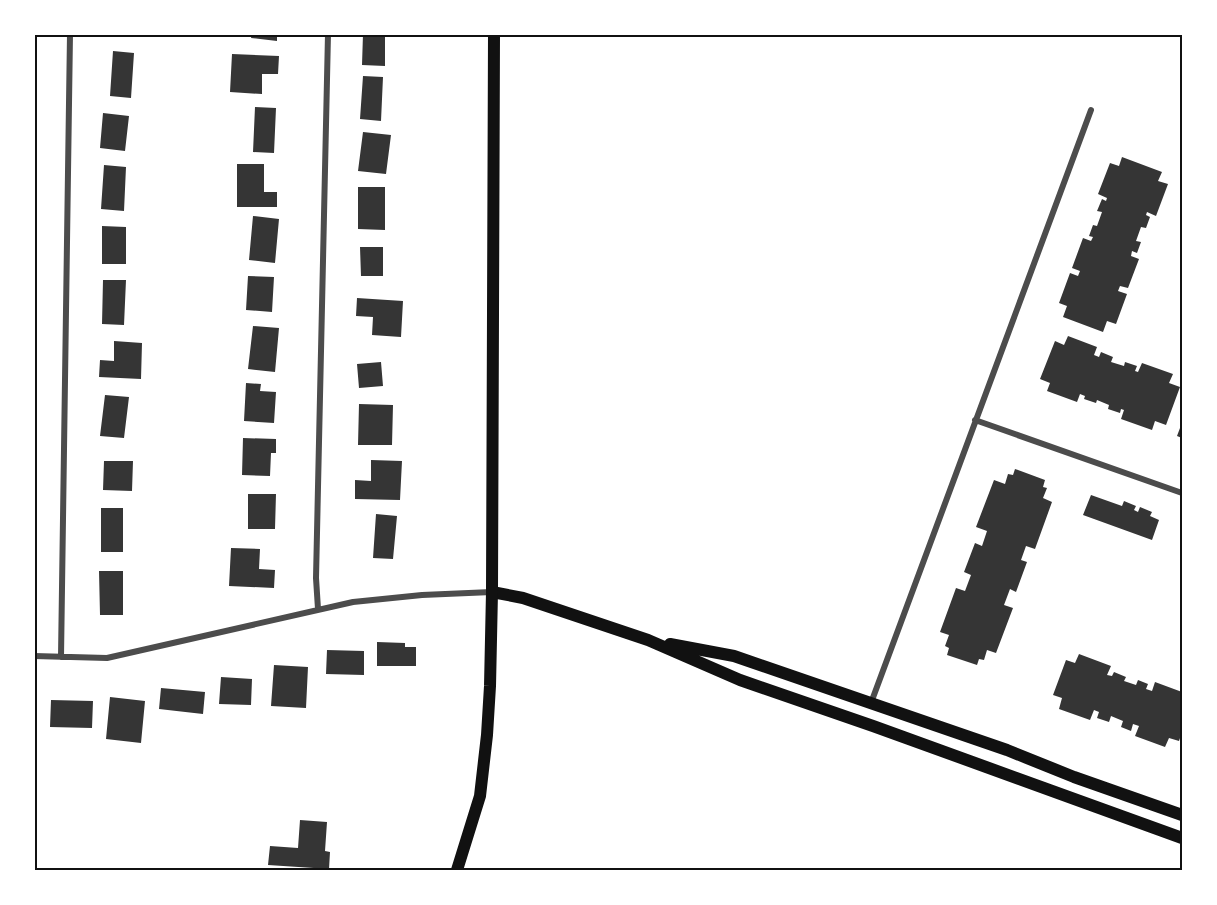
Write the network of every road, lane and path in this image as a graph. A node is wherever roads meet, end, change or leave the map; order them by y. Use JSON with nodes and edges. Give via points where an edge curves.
{"nodes":[{"id":1,"x":70,"y":34,"type":"edge"},
{"id":2,"x":328,"y":34,"type":"edge"},
{"id":3,"x":494,"y":34,"type":"edge"},
{"id":4,"x":1091,"y":110,"type":"dead end"},
{"id":5,"x":975,"y":420,"type":"junction"},
{"id":6,"x":1182,"y":493,"type":"edge"},
{"id":7,"x":492,"y":592,"type":"junction"},
{"id":8,"x":318,"y":609,"type":"junction"},
{"id":9,"x":648,"y":640,"type":"junction"},
{"id":10,"x":34,"y":656,"type":"edge"},
{"id":11,"x":61,"y":657,"type":"junction"},
{"id":12,"x":870,"y":703,"type":"junction"},
{"id":13,"x":1182,"y":815,"type":"edge"},
{"id":14,"x":1182,"y":838,"type":"edge"},
{"id":15,"x":457,"y":870,"type":"edge"}],
"edges":[{"from":1,"to":11,"type":"street"},
{"from":2,"to":8,"type":"street"},
{"from":3,"to":7,"type":"main road"},
{"from":4,"to":5,"type":"street"},
{"from":5,"to":6,"type":"street"},
{"from":5,"to":12,"type":"street"},
{"from":7,"to":8,"type":"street","via":[[379,598]]},
{"from":7,"to":9,"type":"main road","via":[[523,598]]},
{"from":7,"to":15,"type":"main road","via":[[490,686],[481,788]]},
{"from":8,"to":11,"type":"street","via":[[107,658]]},
{"from":9,"to":12,"type":"main road","via":[[734,657]]},
{"from":9,"to":14,"type":"main road","via":[[740,680]]},
{"from":10,"to":11,"type":"street"},
{"from":12,"to":13,"type":"main road"}]}
